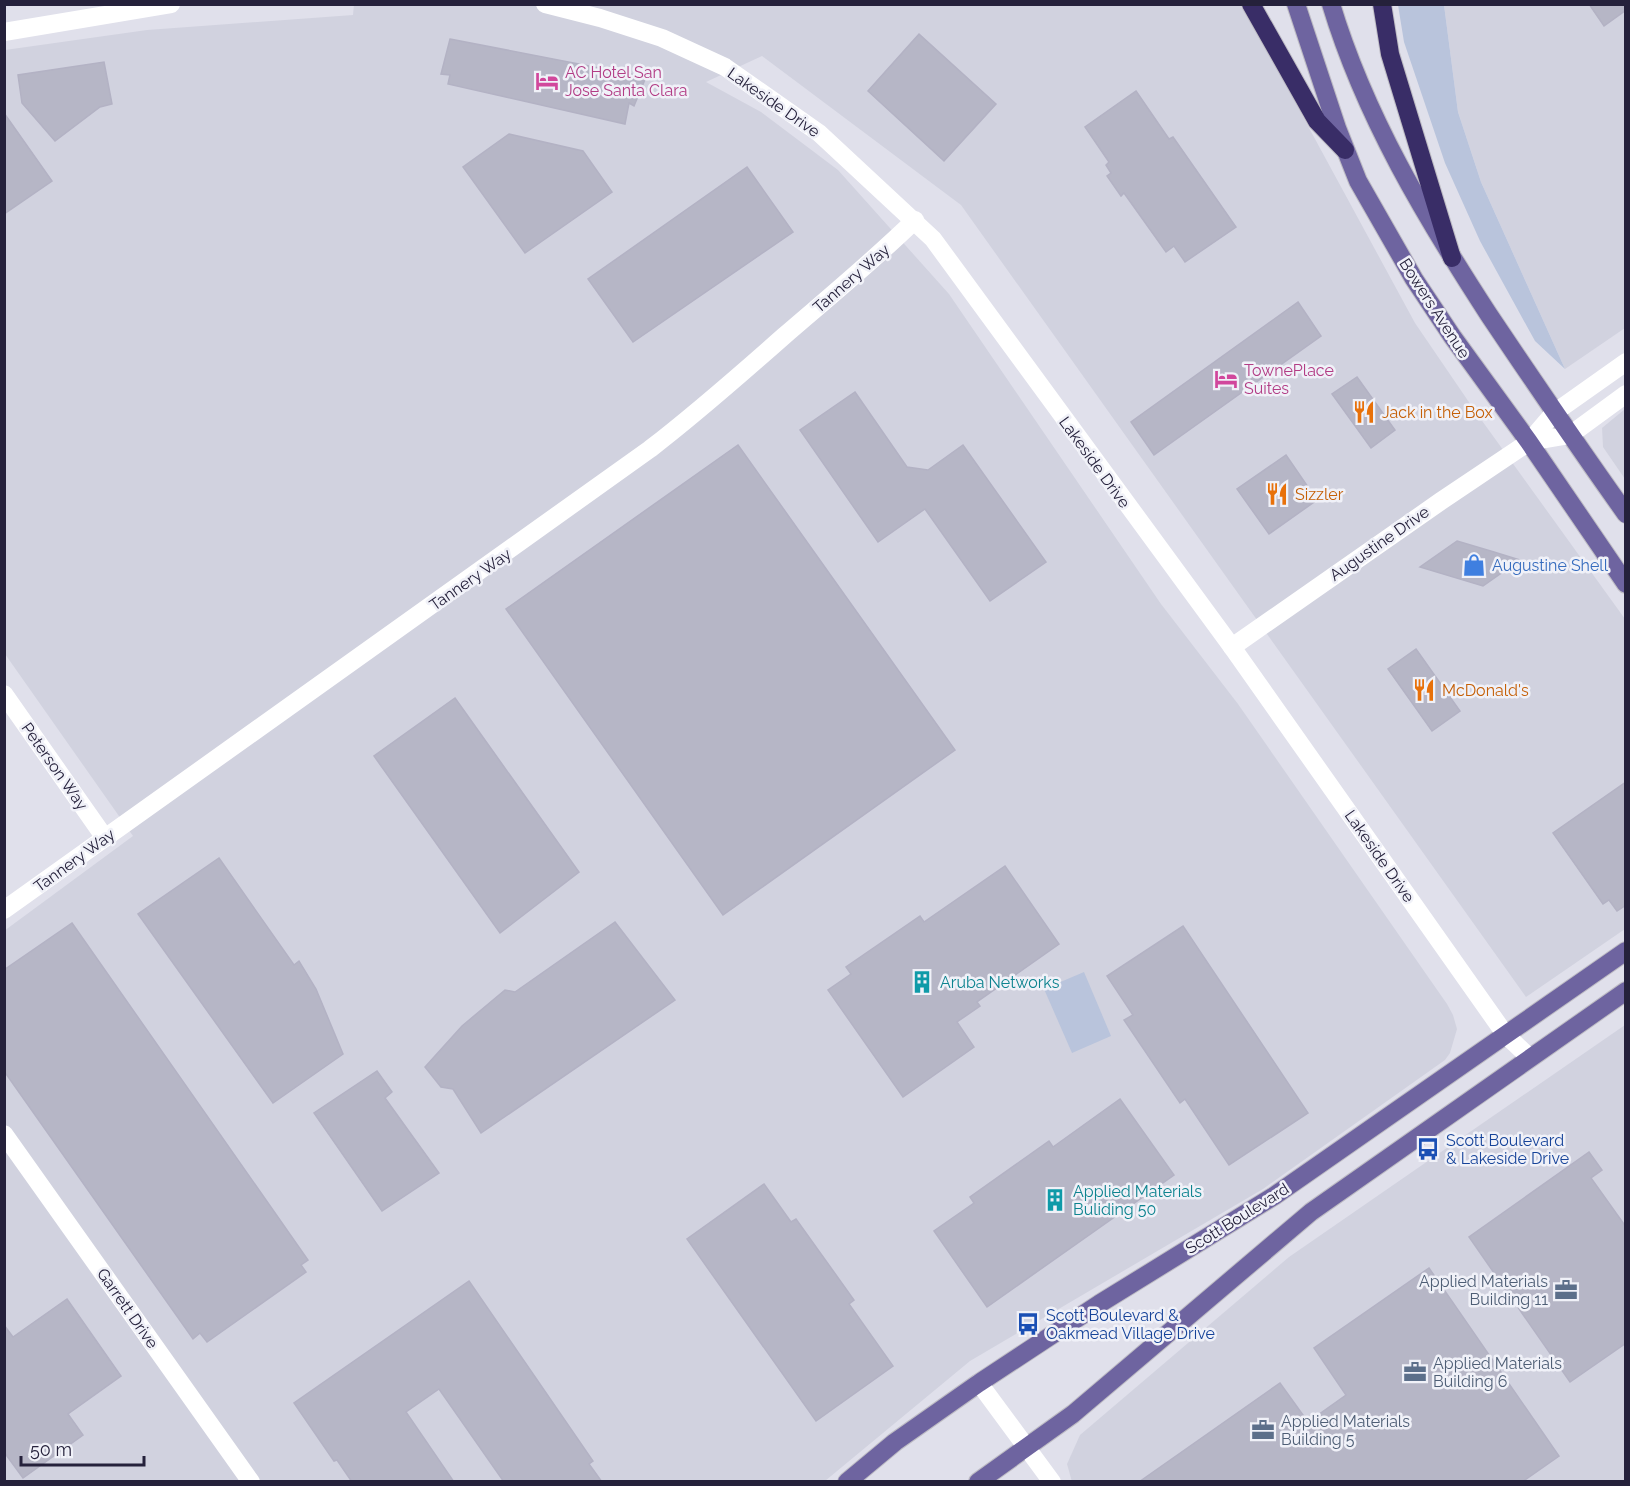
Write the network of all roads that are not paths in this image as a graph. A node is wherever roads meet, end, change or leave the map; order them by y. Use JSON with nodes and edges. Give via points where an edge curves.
{"nodes":[{"id":1,"x":171,"y":4,"type":"edge"},
{"id":2,"x":545,"y":4,"type":"edge"},
{"id":3,"x":1251,"y":4,"type":"edge"},
{"id":4,"x":1296,"y":4,"type":"edge"},
{"id":5,"x":1331,"y":4,"type":"edge"},
{"id":6,"x":1382,"y":4,"type":"edge"},
{"id":7,"x":4,"y":32,"type":"edge"},
{"id":8,"x":1345,"y":150,"type":"junction"},
{"id":9,"x":915,"y":220,"type":"junction"},
{"id":10,"x":1452,"y":258,"type":"junction"},
{"id":11,"x":1626,"y":362,"type":"edge"},
{"id":12,"x":1626,"y":394,"type":"edge"},
{"id":13,"x":1554,"y":413,"type":"junction"},
{"id":14,"x":1570,"y":435,"type":"junction"},
{"id":15,"x":1529,"y":442,"type":"junction"},
{"id":16,"x":1626,"y":514,"type":"edge"},
{"id":17,"x":1626,"y":584,"type":"edge"},
{"id":18,"x":1232,"y":647,"type":"junction"},
{"id":19,"x":4,"y":693,"type":"edge"},
{"id":20,"x":105,"y":838,"type":"junction"},
{"id":21,"x":4,"y":910,"type":"edge"},
{"id":22,"x":1626,"y":951,"type":"edge"},
{"id":23,"x":1626,"y":991,"type":"edge"},
{"id":24,"x":1504,"y":1034,"type":"junction"},
{"id":25,"x":1529,"y":1057,"type":"junction"},
{"id":26,"x":4,"y":1134,"type":"edge"},
{"id":27,"x":980,"y":1383,"type":"junction"},
{"id":28,"x":1026,"y":1449,"type":"junction"},
{"id":29,"x":251,"y":1482,"type":"edge"},
{"id":30,"x":847,"y":1482,"type":"edge"},
{"id":31,"x":978,"y":1482,"type":"edge"},
{"id":32,"x":1052,"y":1482,"type":"edge"}],
"edges":[{"from":1,"to":7,"type":"street"},
{"from":2,"to":9,"type":"street","name":"Lakeside Drive","via":[[662,38],[725,68],[819,133]]},
{"from":3,"to":8,"type":"highway","via":[[1317,121]]},
{"from":4,"to":8,"type":"main road","name":"Bowers Avenue"},
{"from":5,"to":10,"type":"main road","via":[[1372,114]]},
{"from":6,"to":10,"type":"highway","via":[[1390,54]]},
{"from":8,"to":15,"type":"main road","name":"Bowers Avenue","via":[[1358,181],[1414,279]]},
{"from":9,"to":18,"type":"street","name":"Lakeside Drive","via":[[933,239]]},
{"from":9,"to":20,"type":"street","name":"Tannery Way","via":[[681,425]]},
{"from":10,"to":13,"type":"main road"},
{"from":11,"to":13,"type":"street","name":"Augustine Drive"},
{"from":12,"to":14,"type":"street","name":"Augustine Drive"},
{"from":13,"to":14,"type":"main road"},
{"from":13,"to":15,"type":"street","name":"Augustine Drive"},
{"from":14,"to":15,"type":"street","name":"Augustine Drive"},
{"from":14,"to":16,"type":"main road"},
{"from":15,"to":17,"type":"main road","name":"Bowers Avenue"},
{"from":15,"to":18,"type":"street","name":"Augustine Drive"},
{"from":18,"to":24,"type":"street","name":"Lakeside Drive"},
{"from":19,"to":20,"type":"street","name":"Peterson Way"},
{"from":20,"to":21,"type":"street","name":"Tannery Way"},
{"from":22,"to":24,"type":"main road","name":"Scott Boulevard"},
{"from":23,"to":25,"type":"main road"},
{"from":24,"to":25,"type":"street","name":"Lakeside Drive"},
{"from":24,"to":27,"type":"main road","name":"Scott Boulevard","via":[[1274,1196]]},
{"from":25,"to":28,"type":"main road","via":[[1311,1212],[1073,1414]]},
{"from":26,"to":29,"type":"street","name":"Garrett Drive"},
{"from":27,"to":28,"type":"street"},
{"from":27,"to":30,"type":"main road","name":"Scott Boulevard","via":[[895,1442]]},
{"from":28,"to":31,"type":"main road"},
{"from":28,"to":32,"type":"street"}]}
